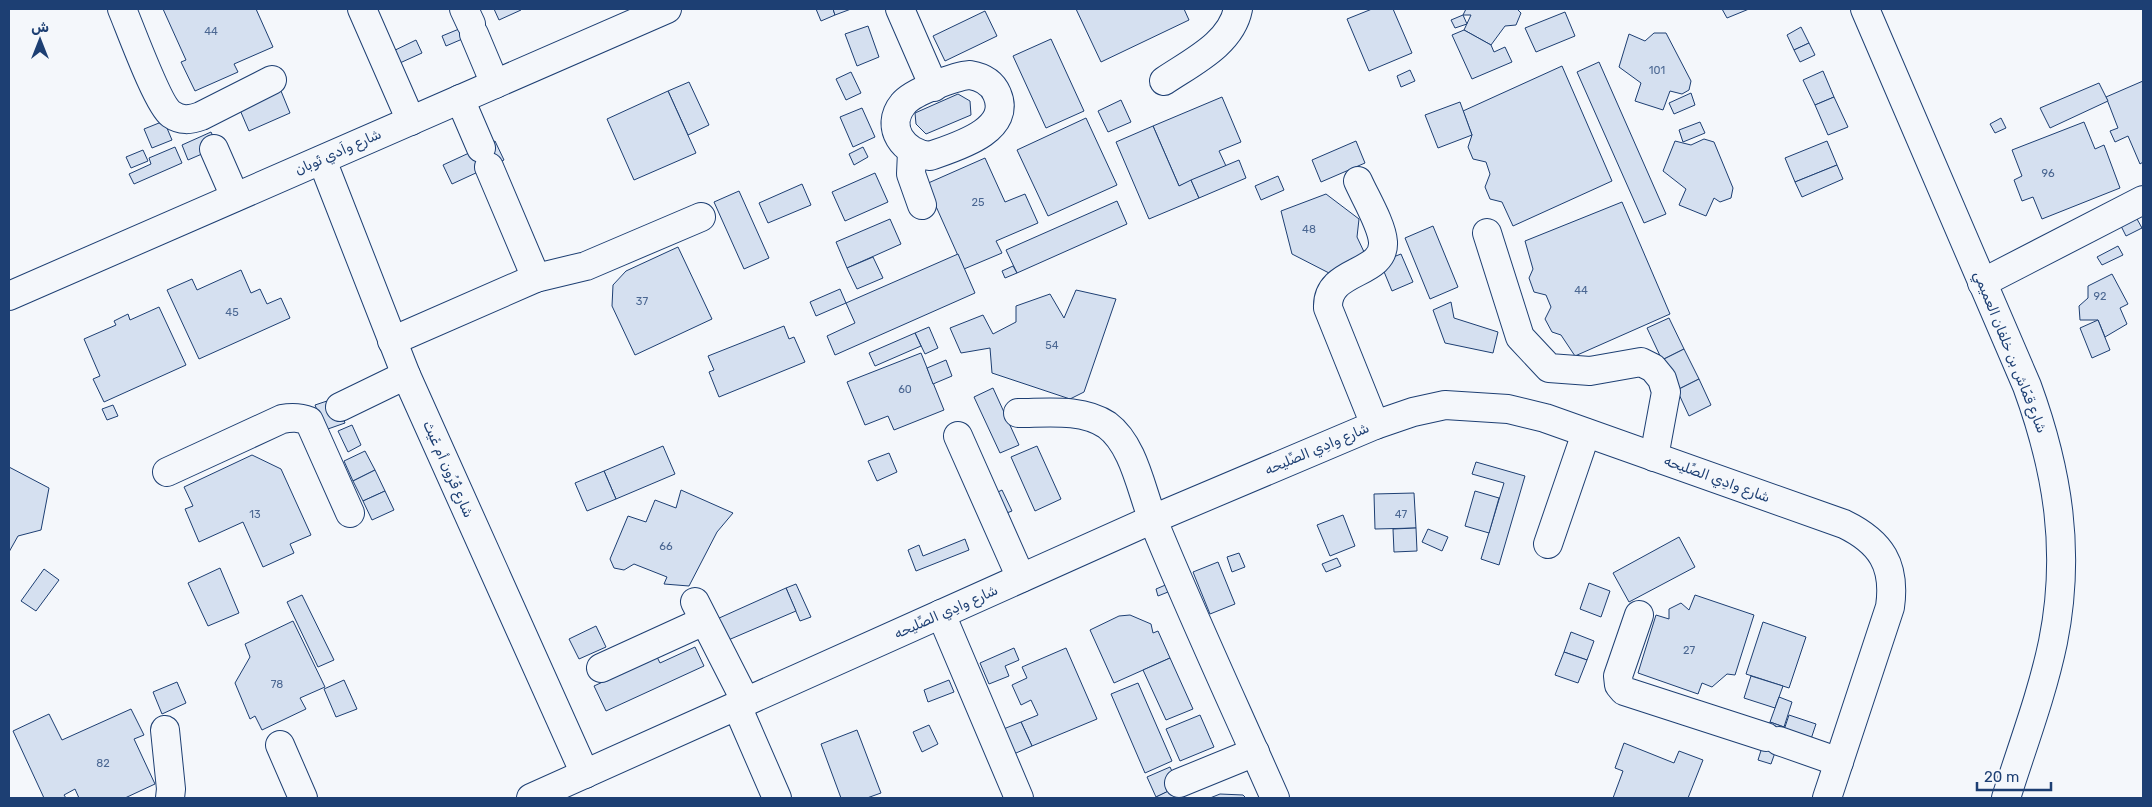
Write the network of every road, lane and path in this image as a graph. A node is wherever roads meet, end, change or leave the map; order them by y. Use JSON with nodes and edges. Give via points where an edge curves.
{"nodes":[{"id":1,"x":122,"y":9,"type":"edge"},
{"id":2,"x":362,"y":9,"type":"edge"},
{"id":3,"x":667,"y":9,"type":"edge"},
{"id":4,"x":900,"y":9,"type":"edge"},
{"id":5,"x":1238,"y":9,"type":"edge"},
{"id":6,"x":1864,"y":9,"type":"edge"},
{"id":7,"x":470,"y":22,"type":"edge"},
{"id":8,"x":272,"y":80,"type":"dead end"},
{"id":9,"x":1164,"y":81,"type":"dead end"},
{"id":10,"x":494,"y":84,"type":"junction"},
{"id":11,"x":934,"y":87,"type":"junction"},
{"id":12,"x":460,"y":99,"type":"junction"},
{"id":13,"x":411,"y":121,"type":"junction"},
{"id":14,"x":208,"y":133,"type":"junction"},
{"id":15,"x":912,"y":152,"type":"junction"},
{"id":16,"x":322,"y":160,"type":"junction"},
{"id":17,"x":1358,"y":181,"type":"dead end"},
{"id":18,"x":235,"y":198,"type":"junction"},
{"id":19,"x":2143,"y":200,"type":"edge"},
{"id":20,"x":922,"y":205,"type":"dead end"},
{"id":21,"x":701,"y":217,"type":"dead end"},
{"id":22,"x":1487,"y":233,"type":"dead end"},
{"id":23,"x":536,"y":278,"type":"junction"},
{"id":24,"x":1982,"y":283,"type":"junction"},
{"id":25,"x":9,"y":296,"type":"edge"},
{"id":26,"x":392,"y":341,"type":"junction"},
{"id":27,"x":406,"y":375,"type":"junction"},
{"id":28,"x":1018,"y":413,"type":"dead end"},
{"id":29,"x":323,"y":415,"type":"junction"},
{"id":30,"x":1375,"y":425,"type":"junction"},
{"id":31,"x":1586,"y":433,"type":"junction"},
{"id":32,"x":958,"y":436,"type":"dead end"},
{"id":33,"x":1654,"y":457,"type":"junction"},
{"id":34,"x":167,"y":472,"type":"dead end"},
{"id":35,"x":350,"y":513,"type":"dead end"},
{"id":36,"x":1152,"y":519,"type":"junction"},
{"id":37,"x":1548,"y":544,"type":"dead end"},
{"id":38,"x":1021,"y":578,"type":"junction"},
{"id":39,"x":941,"y":614,"type":"junction"},
{"id":40,"x":1640,"y":616,"type":"dead end"},
{"id":41,"x":601,"y":668,"type":"dead end"},
{"id":42,"x":742,"y":704,"type":"junction"},
{"id":43,"x":165,"y":730,"type":"dead end"},
{"id":44,"x":280,"y":745,"type":"dead end"},
{"id":45,"x":1255,"y":752,"type":"junction"},
{"id":46,"x":1839,"y":762,"type":"junction"},
{"id":47,"x":585,"y":774,"type":"junction"},
{"id":48,"x":1179,"y":783,"type":"dead end"},
{"id":49,"x":170,"y":798,"type":"edge"},
{"id":50,"x":302,"y":798,"type":"edge"},
{"id":51,"x":531,"y":798,"type":"edge"},
{"id":52,"x":777,"y":798,"type":"edge"},
{"id":53,"x":1019,"y":798,"type":"edge"},
{"id":54,"x":1275,"y":798,"type":"edge"},
{"id":55,"x":1827,"y":798,"type":"edge"},
{"id":56,"x":2006,"y":798,"type":"edge"}],
"edges":[{"from":1,"to":14,"type":"street","via":[[164,107]]},
{"from":2,"to":13,"type":"street"},
{"from":3,"to":10,"type":"street","name":"شارع واَدي ثَوبان"},
{"from":4,"to":11,"type":"street"},
{"from":5,"to":9,"type":"street","via":[[1235,21],[1223,40]]},
{"from":6,"to":24,"type":"street","name":"شارع قمّاش بن خلفان العميمي"},
{"from":7,"to":10,"type":"street"},
{"from":8,"to":14,"type":"street"},
{"from":10,"to":12,"type":"street","name":"شارع واَدي ثَوبان"},
{"from":11,"to":15,"type":"street","via":[[911,97],[898,110],[896,129],[899,138]]},
{"from":11,"to":15,"type":"street","via":[[961,76],[979,77],[987,81],[998,95],[999,113],[990,129],[957,145],[930,156]]},
{"from":12,"to":13,"type":"street","name":"شارع واَدي ثَوبان"},
{"from":12,"to":23,"type":"street"},
{"from":13,"to":16,"type":"street","name":"شارع واَدي ثَوبان"},
{"from":14,"to":18,"type":"street"},
{"from":15,"to":20,"type":"street","via":[[911,174]]},
{"from":16,"to":18,"type":"street","name":"شارع واَدي ثَوبان"},
{"from":16,"to":26,"type":"street","name":"شارع قُرُون أم غَيث"},
{"from":17,"to":30,"type":"street","via":[[1382,236],[1382,251],[1372,263],[1331,289],[1328,308]]},
{"from":18,"to":25,"type":"street","name":"شارع واَدي ثَوبان"},
{"from":19,"to":24,"type":"street"},
{"from":21,"to":23,"type":"street","via":[[586,266]]},
{"from":22,"to":33,"type":"street","via":[[1520,337],[1549,368],[1590,371],[1641,362],[1653,368],[1662,379],[1666,392]]},
{"from":23,"to":26,"type":"street"},
{"from":24,"to":56,"type":"street","name":"شارع قمّاش بن خلفان العميمي","via":[[2042,426],[2053,468],[2062,554],[2053,642]]},
{"from":26,"to":27,"type":"street","name":"شارع قُرُون أم غَيث"},
{"from":27,"to":29,"type":"street"},
{"from":27,"to":47,"type":"street","name":"شارع قُرُون أم غَيث"},
{"from":28,"to":36,"type":"street","via":[[1071,413],[1106,425],[1119,437],[1129,456]]},
{"from":29,"to":34,"type":"street","via":[[282,419]]},
{"from":29,"to":35,"type":"street"},
{"from":30,"to":31,"type":"street","name":"شارع وادِي الصِّليحه","via":[[1413,412],[1445,406],[1475,406],[1508,409],[1545,418]]},
{"from":30,"to":36,"type":"street","name":"شارع وادِي الصِّليحه"},
{"from":31,"to":33,"type":"street","name":"شارع وادِي الصِّليحه"},
{"from":31,"to":37,"type":"street"},
{"from":32,"to":38,"type":"street"},
{"from":33,"to":46,"type":"street","name":"شارع وادِي الصِّليحه","via":[[1844,524],[1874,542],[1884,557],[1891,575],[1890,607]]},
{"from":36,"to":38,"type":"street","name":"شارع وادِي الصِّليحه"},
{"from":36,"to":45,"type":"street"},
{"from":38,"to":39,"type":"street","name":"شارع وادِي الصِّليحه"},
{"from":39,"to":42,"type":"street","name":"شارع وادِي الصِّليحه"},
{"from":39,"to":53,"type":"street"},
{"from":40,"to":46,"type":"street","via":[[1618,676],[1624,692]]},
{"from":41,"to":42,"type":"street","via":[[700,611]]},
{"from":42,"to":47,"type":"street","name":"شارع وادِي الصِّليحه"},
{"from":42,"to":52,"type":"street"},
{"from":43,"to":49,"type":"street"},
{"from":44,"to":50,"type":"street"},
{"from":45,"to":48,"type":"street"},
{"from":45,"to":54,"type":"street"},
{"from":46,"to":55,"type":"street","name":"شارع وادِي الصِّليحه"},
{"from":47,"to":51,"type":"street","name":"شارع وادِي الصِّليحه"}]}
